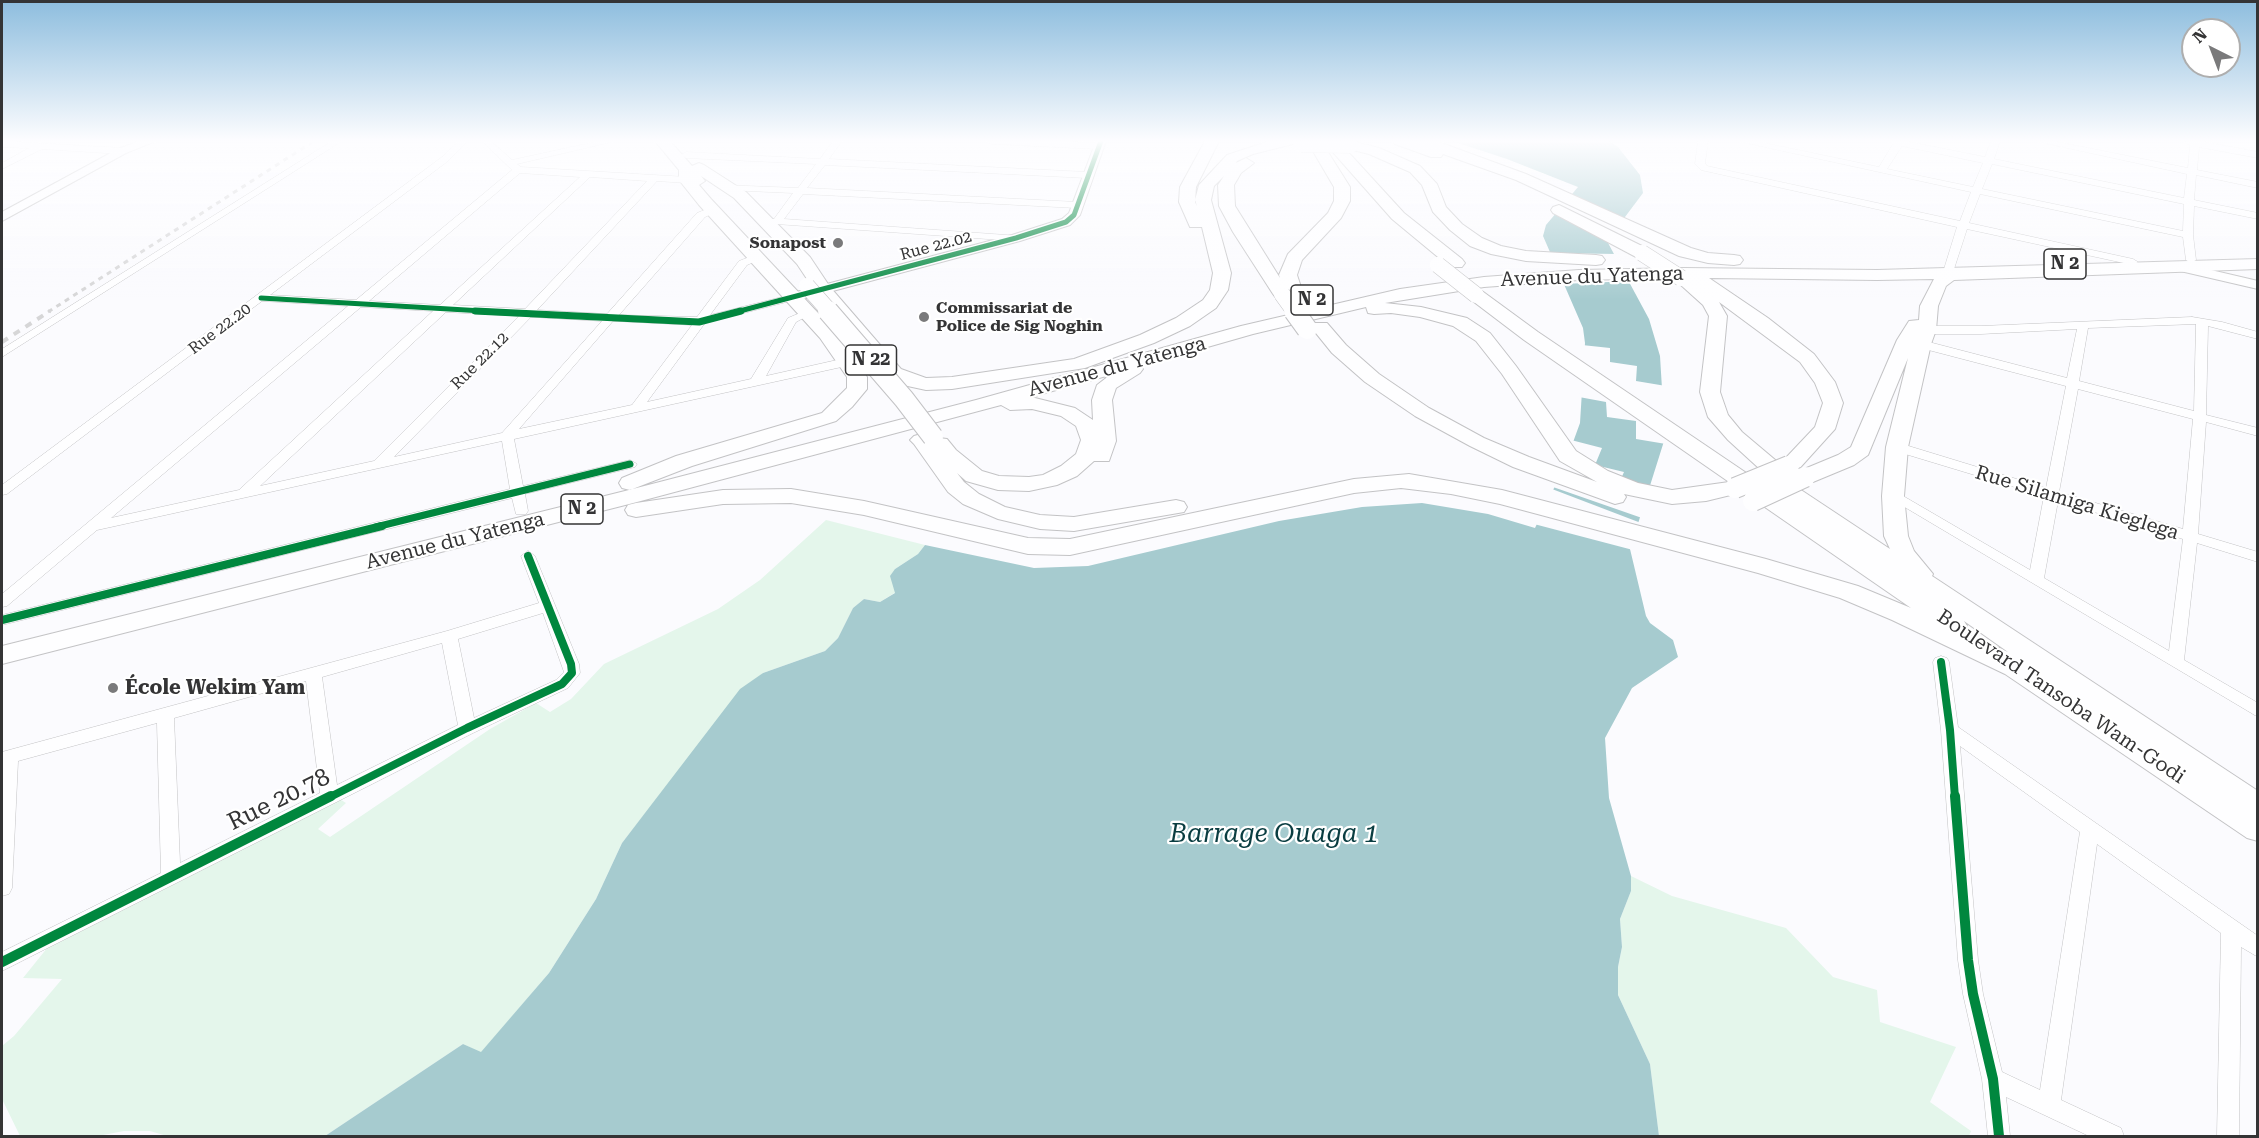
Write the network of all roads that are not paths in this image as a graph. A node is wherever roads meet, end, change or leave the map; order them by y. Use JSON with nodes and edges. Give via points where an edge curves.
{"nodes":[{"id":1,"x":31,"y":194,"type":"edge"},
{"id":2,"x":39,"y":194,"type":"edge"},
{"id":3,"x":253,"y":194,"type":"edge"},
{"id":4,"x":398,"y":194,"type":"edge"},
{"id":5,"x":483,"y":194,"type":"edge"},
{"id":6,"x":566,"y":194,"type":"edge"},
{"id":7,"x":640,"y":194,"type":"edge"},
{"id":8,"x":716,"y":194,"type":"edge"},
{"id":9,"x":719,"y":194,"type":"edge"},
{"id":10,"x":770,"y":194,"type":"edge"},
{"id":11,"x":798,"y":194,"type":"edge"},
{"id":12,"x":862,"y":194,"type":"edge"},
{"id":13,"x":1081,"y":194,"type":"edge"},
{"id":14,"x":1188,"y":194,"type":"edge"},
{"id":15,"x":1205,"y":194,"type":"edge"},
{"id":16,"x":1226,"y":194,"type":"edge"},
{"id":17,"x":1342,"y":194,"type":"edge"},
{"id":18,"x":1365,"y":194,"type":"edge"},
{"id":19,"x":1433,"y":194,"type":"edge"},
{"id":20,"x":1535,"y":194,"type":"edge"},
{"id":21,"x":1544,"y":194,"type":"edge"},
{"id":22,"x":1549,"y":194,"type":"edge"},
{"id":23,"x":1824,"y":194,"type":"edge"},
{"id":24,"x":1975,"y":194,"type":"edge"},
{"id":25,"x":1996,"y":194,"type":"edge"},
{"id":26,"x":2150,"y":194,"type":"edge"},
{"id":27,"x":2190,"y":194,"type":"edge"},
{"id":28,"x":721,"y":199,"type":"junction"},
{"id":29,"x":2189,"y":202,"type":"junction"},
{"id":30,"x":1564,"y":203,"type":"junction"},
{"id":31,"x":1077,"y":205,"type":"junction"},
{"id":32,"x":2,"y":210,"type":"edge"},
{"id":33,"x":2258,"y":216,"type":"edge"},
{"id":34,"x":2,"y":217,"type":"edge"},
{"id":35,"x":772,"y":222,"type":"junction"},
{"id":36,"x":1963,"y":225,"type":"junction"},
{"id":37,"x":1618,"y":230,"type":"junction"},
{"id":38,"x":2188,"y":235,"type":"junction"},
{"id":39,"x":1016,"y":238,"type":"junction"},
{"id":40,"x":757,"y":257,"type":"junction"},
{"id":41,"x":2258,"y":258,"type":"edge"},
{"id":42,"x":2133,"y":262,"type":"junction"},
{"id":43,"x":2184,"y":263,"type":"junction"},
{"id":44,"x":2258,"y":264,"type":"edge"},
{"id":45,"x":1552,"y":267,"type":"junction"},
{"id":46,"x":1624,"y":267,"type":"junction"},
{"id":47,"x":1802,"y":267,"type":"junction"},
{"id":48,"x":2215,"y":270,"type":"junction"},
{"id":49,"x":1953,"y":271,"type":"junction"},
{"id":50,"x":1222,"y":273,"type":"junction"},
{"id":51,"x":1688,"y":278,"type":"junction"},
{"id":52,"x":2258,"y":285,"type":"edge"},
{"id":53,"x":823,"y":290,"type":"junction"},
{"id":54,"x":1288,"y":293,"type":"junction"},
{"id":55,"x":794,"y":297,"type":"junction"},
{"id":56,"x":261,"y":298,"type":"junction"},
{"id":57,"x":359,"y":303,"type":"junction"},
{"id":58,"x":1929,"y":306,"type":"junction"},
{"id":59,"x":443,"y":308,"type":"junction"},
{"id":60,"x":528,"y":313,"type":"junction"},
{"id":61,"x":807,"y":313,"type":"junction"},
{"id":62,"x":612,"y":319,"type":"junction"},
{"id":63,"x":1283,"y":321,"type":"junction"},
{"id":64,"x":2202,"y":321,"type":"junction"},
{"id":65,"x":699,"y":322,"type":"junction"},
{"id":66,"x":1183,"y":322,"type":"junction"},
{"id":67,"x":2084,"y":326,"type":"junction"},
{"id":68,"x":2258,"y":336,"type":"edge"},
{"id":69,"x":1924,"y":337,"type":"junction"},
{"id":70,"x":2,"y":354,"type":"edge"},
{"id":71,"x":1161,"y":356,"type":"junction"},
{"id":72,"x":846,"y":362,"type":"junction"},
{"id":73,"x":1078,"y":364,"type":"junction"},
{"id":74,"x":989,"y":378,"type":"junction"},
{"id":75,"x":757,"y":380,"type":"junction"},
{"id":76,"x":2074,"y":384,"type":"junction"},
{"id":77,"x":637,"y":407,"type":"junction"},
{"id":78,"x":2200,"y":417,"type":"junction"},
{"id":79,"x":1667,"y":420,"type":"junction"},
{"id":80,"x":931,"y":431,"type":"junction"},
{"id":81,"x":2258,"y":432,"type":"edge"},
{"id":82,"x":507,"y":435,"type":"junction"},
{"id":83,"x":1897,"y":447,"type":"junction"},
{"id":84,"x":379,"y":464,"type":"junction"},
{"id":85,"x":939,"y":464,"type":"junction"},
{"id":86,"x":1797,"y":472,"type":"junction"},
{"id":87,"x":630,"y":474,"type":"junction"},
{"id":88,"x":1409,"y":482,"type":"junction"},
{"id":89,"x":2,"y":491,"type":"edge"},
{"id":90,"x":1551,"y":492,"type":"junction"},
{"id":91,"x":243,"y":494,"type":"junction"},
{"id":92,"x":2052,"y":495,"type":"junction"},
{"id":93,"x":1893,"y":496,"type":"junction"},
{"id":94,"x":519,"y":502,"type":"junction"},
{"id":95,"x":1642,"y":514,"type":"junction"},
{"id":96,"x":1832,"y":522,"type":"junction"},
{"id":97,"x":91,"y":527,"type":"junction"},
{"id":98,"x":2190,"y":537,"type":"junction"},
{"id":99,"x":528,"y":556,"type":"dead end"},
{"id":100,"x":1867,"y":556,"type":"junction"},
{"id":101,"x":2258,"y":557,"type":"edge"},
{"id":102,"x":2036,"y":579,"type":"junction"},
{"id":103,"x":1934,"y":590,"type":"junction"},
{"id":104,"x":2,"y":602,"type":"edge"},
{"id":105,"x":202,"y":605,"type":"junction"},
{"id":106,"x":548,"y":606,"type":"junction"},
{"id":107,"x":2,"y":620,"type":"edge"},
{"id":108,"x":449,"y":636,"type":"junction"},
{"id":109,"x":2,"y":638,"type":"edge"},
{"id":110,"x":2,"y":655,"type":"edge"},
{"id":111,"x":1941,"y":662,"type":"dead end"},
{"id":112,"x":2176,"y":663,"type":"junction"},
{"id":113,"x":2016,"y":668,"type":"junction"},
{"id":114,"x":313,"y":673,"type":"junction"},
{"id":115,"x":2258,"y":711,"type":"edge"},
{"id":116,"x":165,"y":714,"type":"junction"},
{"id":117,"x":467,"y":728,"type":"junction"},
{"id":118,"x":1950,"y":730,"type":"junction"},
{"id":119,"x":5,"y":758,"type":"edge"},
{"id":120,"x":330,"y":797,"type":"junction"},
{"id":121,"x":2258,"y":806,"type":"edge"},
{"id":122,"x":2090,"y":828,"type":"junction"},
{"id":123,"x":2258,"y":829,"type":"edge"},
{"id":124,"x":171,"y":876,"type":"junction"},
{"id":125,"x":2,"y":888,"type":"edge"},
{"id":126,"x":2231,"y":928,"type":"junction"},
{"id":127,"x":2258,"y":948,"type":"edge"},
{"id":128,"x":2,"y":962,"type":"edge"},
{"id":129,"x":1993,"y":1079,"type":"junction"},
{"id":130,"x":2049,"y":1106,"type":"junction"},
{"id":131,"x":1999,"y":1137,"type":"edge"},
{"id":132,"x":2113,"y":1137,"type":"edge"},
{"id":133,"x":2228,"y":1137,"type":"edge"}],
"edges":[{"from":1,"to":32,"type":"street"},
{"from":2,"to":34,"type":"street"},
{"from":3,"to":70,"type":"street"},
{"from":4,"to":56,"type":"street","name":"Rue 22.20"},
{"from":5,"to":57,"type":"street"},
{"from":6,"to":59,"type":"street"},
{"from":7,"to":60,"type":"street","name":"Rue 22.12"},
{"from":8,"to":28,"type":"main road"},
{"from":9,"to":28,"type":"main road"},
{"from":10,"to":28,"type":"street"},
{"from":11,"to":35,"type":"street"},
{"from":12,"to":31,"type":"street"},
{"from":13,"to":31,"type":"street","name":"Rue 22.02"},
{"from":14,"to":50,"type":"main road","via":[[1197,227]]},
{"from":15,"to":50,"type":"main road"},
{"from":16,"to":54,"type":"main road","via":[[1227,206]]},
{"from":17,"to":54,"type":"main road","via":[[1335,215],[1294,258],[1288,275]]},
{"from":18,"to":79,"type":"main road","bridge":true,"via":[[1385,219],[1484,293]]},
{"from":19,"to":45,"type":"main road","via":[[1439,209],[1476,242]]},
{"from":20,"to":30,"type":"main road"},
{"from":21,"to":30,"type":"main road"},
{"from":22,"to":30,"type":"main road"},
{"from":23,"to":36,"type":"street"},
{"from":24,"to":36,"type":"street"},
{"from":25,"to":38,"type":"street"},
{"from":26,"to":29,"type":"street"},
{"from":27,"to":29,"type":"street"},
{"from":28,"to":35,"type":"main road","via":[[740,195]]},
{"from":28,"to":40,"type":"main road"},
{"from":28,"to":62,"type":"street","via":[[701,214]]},
{"from":28,"to":80,"type":"main road","number":"N 22"},
{"from":29,"to":33,"type":"street"},
{"from":29,"to":38,"type":"street"},
{"from":30,"to":37,"type":"main road"},
{"from":31,"to":39,"type":"street","name":"Rue 22.02","via":[[1074,216],[1066,222]]},
{"from":35,"to":39,"type":"street"},
{"from":35,"to":53,"type":"main road"},
{"from":36,"to":42,"type":"street"},
{"from":36,"to":49,"type":"street"},
{"from":37,"to":47,"type":"main road","via":[[1708,258]]},
{"from":37,"to":51,"type":"main road","bridge":true},
{"from":38,"to":43,"type":"street"},
{"from":39,"to":53,"type":"street","name":"Rue 22.02"},
{"from":40,"to":55,"type":"main road"},
{"from":40,"to":65,"type":"street","via":[[743,263]]},
{"from":41,"to":43,"type":"main road","name":"Avenue du Yatenga","number":"N 2"},
{"from":42,"to":43,"type":"main road","name":"Avenue du Yatenga","number":"N 2"},
{"from":42,"to":49,"type":"main road","name":"Avenue du Yatenga","number":"N 2"},
{"from":43,"to":48,"type":"main road","name":"Avenue du Yatenga","number":"N 2"},
{"from":43,"to":49,"type":"main road","name":"Avenue du Yatenga","number":"N 2"},
{"from":44,"to":48,"type":"main road","name":"Avenue du Yatenga","number":"N 2"},
{"from":45,"to":46,"type":"main road","name":"Avenue du Yatenga","number":"N 2"},
{"from":45,"to":63,"type":"main road","name":"Avenue du Yatenga","number":"N 2","via":[[1400,294]]},
{"from":45,"to":73,"type":"main road","name":"Avenue du Yatenga","number":"N 2","via":[[1375,286],[1278,308]]},
{"from":46,"to":47,"type":"main road","name":"Avenue du Yatenga","number":"N 2"},
{"from":46,"to":49,"type":"main road","name":"Avenue du Yatenga","number":"N 2"},
{"from":47,"to":49,"type":"main road","name":"Avenue du Yatenga","number":"N 2"},
{"from":48,"to":52,"type":"street"},
{"from":49,"to":58,"type":"main road","via":[[1938,284]]},
{"from":50,"to":66,"type":"main road","via":[[1219,290],[1210,304]]},
{"from":51,"to":86,"type":"main road","via":[[1761,322],[1807,358],[1825,382],[1833,403],[1825,429]]},
{"from":51,"to":96,"type":"main road","via":[[1718,316],[1710,392],[1718,417]]},
{"from":53,"to":55,"type":"street","name":"Rue 22.02"},
{"from":53,"to":74,"type":"main road","via":[[894,373],[926,384]]},
{"from":54,"to":90,"type":"main road","bridge":true,"via":[[1314,328],[1372,378]]},
{"from":55,"to":61,"type":"main road"},
{"from":55,"to":65,"type":"street"},
{"from":56,"to":57,"type":"street"},
{"from":56,"to":89,"type":"street","name":"Rue 22.20"},
{"from":57,"to":59,"type":"street"},
{"from":57,"to":97,"type":"street"},
{"from":58,"to":69,"type":"main road"},
{"from":58,"to":86,"type":"main road","via":[[1906,340],[1860,450],[1846,460]]},
{"from":59,"to":60,"type":"street"},
{"from":59,"to":91,"type":"street"},
{"from":60,"to":62,"type":"street"},
{"from":60,"to":84,"type":"street","name":"Rue 22.12"},
{"from":61,"to":72,"type":"main road"},
{"from":61,"to":75,"type":"street","via":[[792,320]]},
{"from":62,"to":65,"type":"street"},
{"from":62,"to":82,"type":"street"},
{"from":63,"to":71,"type":"main road","name":"Avenue du Yatenga","number":"N 2"},
{"from":63,"to":95,"type":"main road","via":[[1391,308],[1460,322],[1483,337],[1568,456],[1613,482]]},
{"from":64,"to":67,"type":"street"},
{"from":64,"to":68,"type":"street"},
{"from":64,"to":78,"type":"street"},
{"from":65,"to":77,"type":"street"},
{"from":66,"to":73,"type":"main road"},
{"from":66,"to":74,"type":"main road"},
{"from":67,"to":69,"type":"street","via":[[1981,330]]},
{"from":67,"to":76,"type":"street"},
{"from":69,"to":76,"type":"street"},
{"from":69,"to":83,"type":"main road"},
{"from":71,"to":80,"type":"main road","name":"Avenue du Yatenga","number":"N 2"},
{"from":71,"to":85,"type":"main road","via":[[1107,386],[1102,400],[1106,441],[1100,462],[1075,479],[1026,494],[986,491],[964,482]]},
{"from":72,"to":75,"type":"street"},
{"from":72,"to":87,"type":"main road","via":[[857,377],[857,389],[829,417]]},
{"from":73,"to":74,"type":"main road"},
{"from":73,"to":87,"type":"main road","name":"Avenue du Yatenga","number":"N 2"},
{"from":75,"to":77,"type":"street"},
{"from":76,"to":78,"type":"street"},
{"from":76,"to":92,"type":"street"},
{"from":77,"to":82,"type":"street"},
{"from":78,"to":81,"type":"street"},
{"from":78,"to":98,"type":"street"},
{"from":79,"to":96,"type":"main road"},
{"from":79,"to":100,"type":"main road"},
{"from":80,"to":80,"type":"main road","via":[[1001,405],[1032,403],[1068,412],[1085,423],[1092,440],[1086,457],[1069,471],[1029,484],[998,483],[974,476],[948,455]]},
{"from":80,"to":85,"type":"main road"},
{"from":80,"to":105,"type":"main road","name":"Avenue du Yatenga","number":"N 2","via":[[629,497]]},
{"from":82,"to":84,"type":"street"},
{"from":82,"to":94,"type":"street"},
{"from":83,"to":92,"type":"street","name":"Rue Silamiga Kieglega"},
{"from":83,"to":93,"type":"main road"},
{"from":84,"to":91,"type":"street"},
{"from":85,"to":88,"type":"main road","via":[[970,499],[998,512],[1040,522],[1074,524],[1351,479]]},
{"from":86,"to":95,"type":"main road","bridge":true,"via":[[1744,494],[1681,510]]},
{"from":87,"to":94,"type":"main road","name":"Avenue du Yatenga","number":"N 2"},
{"from":88,"to":90,"type":"main road"},
{"from":88,"to":105,"type":"main road","via":[[1354,486],[1070,547],[1028,546],[864,508],[791,496],[723,497],[647,507],[394,568]]},
{"from":90,"to":95,"type":"main road"},
{"from":90,"to":95,"type":"main road"},
{"from":91,"to":97,"type":"street"},
{"from":92,"to":98,"type":"street","name":"Rue Silamiga Kieglega"},
{"from":92,"to":102,"type":"street"},
{"from":93,"to":102,"type":"street"},
{"from":93,"to":103,"type":"main road","via":[[1896,536],[1904,554]]},
{"from":94,"to":107,"type":"street"},
{"from":94,"to":109,"type":"main road","name":"Avenue du Yatenga","number":"N 2"},
{"from":95,"to":113,"type":"main road","via":[[1699,549],[1849,592]]},
{"from":96,"to":100,"type":"main road"},
{"from":97,"to":104,"type":"street"},
{"from":98,"to":101,"type":"street","name":"Rue Silamiga Kieglega"},
{"from":98,"to":112,"type":"street"},
{"from":99,"to":106,"type":"street"},
{"from":100,"to":103,"type":"main road","name":"Boulevard Tansoba Wam-Godi"},
{"from":100,"to":113,"type":"main road","name":"Boulevard Tansoba Wam-Godi"},
{"from":102,"to":112,"type":"street"},
{"from":103,"to":121,"type":"main road","name":"Boulevard Tansoba Wam-Godi"},
{"from":105,"to":110,"type":"main road","name":"Avenue du Yatenga","number":"N 2"},
{"from":106,"to":108,"type":"street"},
{"from":106,"to":117,"type":"street","name":"Rue 20.78","via":[[572,673],[562,684]]},
{"from":108,"to":114,"type":"street"},
{"from":108,"to":117,"type":"street"},
{"from":111,"to":118,"type":"street"},
{"from":112,"to":115,"type":"street"},
{"from":113,"to":123,"type":"main road","name":"Boulevard Tansoba Wam-Godi"},
{"from":114,"to":116,"type":"street"},
{"from":114,"to":120,"type":"street"},
{"from":116,"to":119,"type":"street"},
{"from":116,"to":124,"type":"street"},
{"from":117,"to":120,"type":"street","name":"Rue 20.78"},
{"from":118,"to":122,"type":"street"},
{"from":118,"to":129,"type":"street","via":[[1968,960]]},
{"from":119,"to":125,"type":"street"},
{"from":120,"to":124,"type":"street","name":"Rue 20.78"},
{"from":122,"to":126,"type":"street"},
{"from":122,"to":130,"type":"street"},
{"from":124,"to":128,"type":"street","name":"Rue 20.78"},
{"from":126,"to":127,"type":"street"},
{"from":126,"to":133,"type":"street"},
{"from":129,"to":130,"type":"street"},
{"from":129,"to":131,"type":"street"},
{"from":130,"to":132,"type":"street"}]}
